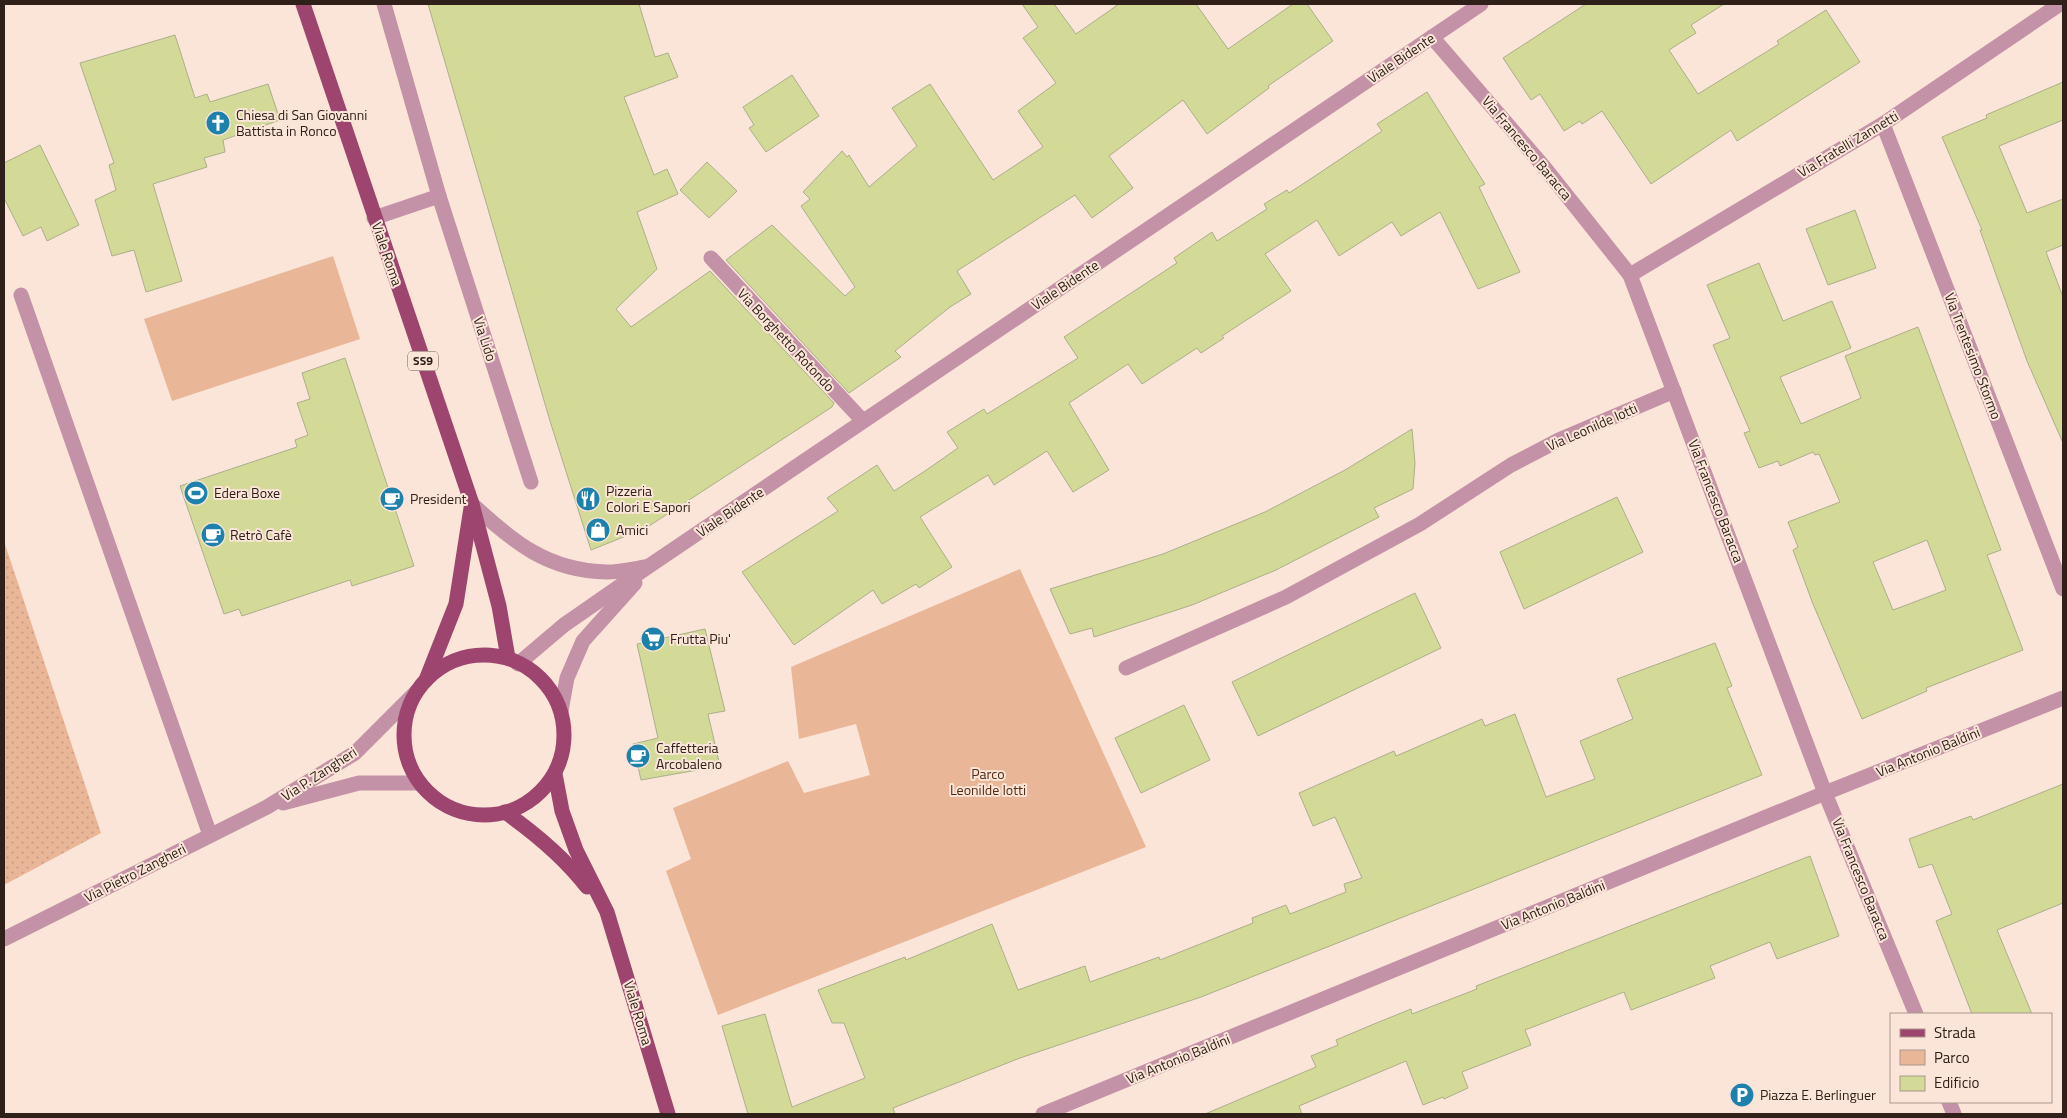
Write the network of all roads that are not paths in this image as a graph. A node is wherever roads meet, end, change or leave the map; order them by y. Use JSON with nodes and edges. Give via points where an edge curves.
{"nodes":[{"id":1,"x":303,"y":4,"type":"edge"},
{"id":2,"x":384,"y":4,"type":"edge"},
{"id":3,"x":1482,"y":4,"type":"edge"},
{"id":4,"x":2060,"y":4,"type":"edge"},
{"id":5,"x":1432,"y":37,"type":"junction"},
{"id":6,"x":1883,"y":124,"type":"junction"},
{"id":7,"x":438,"y":196,"type":"junction"},
{"id":8,"x":374,"y":218,"type":"junction"},
{"id":9,"x":710,"y":258,"type":"dead end"},
{"id":10,"x":1630,"y":275,"type":"junction"},
{"id":11,"x":22,"y":295,"type":"dead end"},
{"id":12,"x":1674,"y":391,"type":"junction"},
{"id":13,"x":863,"y":421,"type":"junction"},
{"id":14,"x":531,"y":482,"type":"dead end"},
{"id":15,"x":472,"y":504,"type":"junction"},
{"id":16,"x":649,"y":566,"type":"junction"},
{"id":17,"x":2063,"y":589,"type":"edge"},
{"id":18,"x":513,"y":661,"type":"junction"},
{"id":19,"x":1126,"y":668,"type":"dead end"},
{"id":20,"x":426,"y":680,"type":"junction"},
{"id":21,"x":416,"y":692,"type":"junction"},
{"id":22,"x":2063,"y":698,"type":"edge"},
{"id":23,"x":560,"y":711,"type":"junction"},
{"id":24,"x":555,"y":774,"type":"junction"},
{"id":25,"x":420,"y":783,"type":"junction"},
{"id":26,"x":1826,"y":793,"type":"junction"},
{"id":27,"x":267,"y":807,"type":"junction"},
{"id":28,"x":505,"y":812,"type":"junction"},
{"id":29,"x":210,"y":835,"type":"junction"},
{"id":30,"x":607,"y":912,"type":"junction"},
{"id":31,"x":4,"y":939,"type":"edge"},
{"id":32,"x":1916,"y":1013,"type":"edge"},
{"id":33,"x":668,"y":1114,"type":"edge"},
{"id":34,"x":1043,"y":1114,"type":"edge"}],
"edges":[{"from":1,"to":8,"type":"main road","name":"Viale Roma","number":"SS9"},
{"from":2,"to":7,"type":"street","name":"Via Lido"},
{"from":3,"to":5,"type":"street","name":"Viale Bidente"},
{"from":4,"to":6,"type":"street","name":"Via Fratelli Zannetti"},
{"from":5,"to":10,"type":"street","name":"Via Francesco Baracca","via":[[1544,167]]},
{"from":5,"to":13,"type":"street","name":"Viale Bidente"},
{"from":6,"to":10,"type":"street","name":"Via Fratelli Zannetti"},
{"from":6,"to":17,"type":"street","name":"Via Trentesimo Stormo"},
{"from":7,"to":8,"type":"street"},
{"from":7,"to":14,"type":"street","name":"Via Lido"},
{"from":8,"to":15,"type":"main road","name":"Viale Roma","number":"SS9"},
{"from":9,"to":13,"type":"street","name":"Via Borghetto Rotondo"},
{"from":10,"to":12,"type":"street","name":"Via Francesco Baracca"},
{"from":11,"to":29,"type":"street"},
{"from":12,"to":19,"type":"street","name":"Via Leonilde Iotti","via":[[1559,440],[1511,465],[1420,524],[1286,597]]},
{"from":12,"to":26,"type":"street","name":"Via Francesco Baracca"},
{"from":13,"to":16,"type":"street","name":"Viale Bidente"},
{"from":15,"to":16,"type":"street","name":"Viale Bidente","via":[[507,537],[558,565],[609,572]]},
{"from":15,"to":18,"type":"main road","name":"Viale Roma","number":"SS9"},
{"from":15,"to":20,"type":"main road","name":"Viale Roma","number":"SS9","via":[[456,604]]},
{"from":16,"to":18,"type":"street","name":"Viale Bidente"},
{"from":16,"to":23,"type":"street","name":"Viale Bidente","via":[[583,641],[567,678]]},
{"from":18,"to":20,"type":"main road","via":[[479,655],[450,662]]},
{"from":18,"to":23,"type":"main road","via":[[531,670],[549,688]]},
{"from":20,"to":21,"type":"main road"},
{"from":21,"to":25,"type":"main road","via":[[407,714],[404,738],[409,762]]},
{"from":21,"to":27,"type":"street","name":"Via P. Zangheri","via":[[355,753]]},
{"from":22,"to":26,"type":"street","name":"Via Antonio Baldini"},
{"from":23,"to":24,"type":"main road","via":[[565,732]]},
{"from":24,"to":28,"type":"main road","via":[[542,791],[525,804]]},
{"from":24,"to":30,"type":"main road","name":"Viale Roma","via":[[562,810],[576,850]]},
{"from":25,"to":27,"type":"street","name":"Via P. Zangheri","via":[[359,783]]},
{"from":25,"to":28,"type":"main road","via":[[459,811],[482,815]]},
{"from":26,"to":32,"type":"street","name":"Via Francesco Baracca"},
{"from":26,"to":34,"type":"street","name":"Via Antonio Baldini"},
{"from":27,"to":29,"type":"street","name":"Via Pietro Zangheri"},
{"from":28,"to":30,"type":"main road","name":"Viale Roma","via":[[538,835],[572,868]]},
{"from":29,"to":31,"type":"street","name":"Via Pietro Zangheri"},
{"from":30,"to":33,"type":"main road","name":"Viale Roma"}]}
